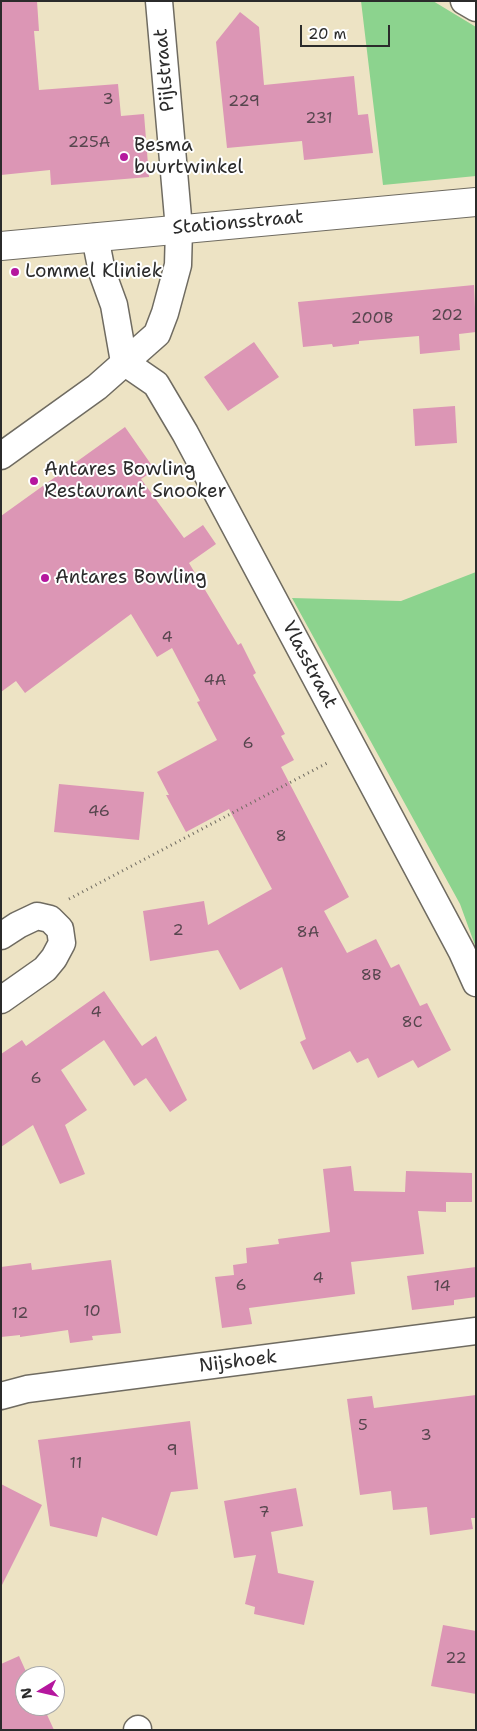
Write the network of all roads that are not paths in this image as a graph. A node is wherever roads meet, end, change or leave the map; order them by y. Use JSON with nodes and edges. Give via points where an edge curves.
{"nodes":[{"id":1,"x":159,"y":1,"type":"edge"},
{"id":2,"x":464,"y":1,"type":"edge"},
{"id":3,"x":476,"y":8,"type":"edge"},
{"id":4,"x":476,"y":202,"type":"edge"},
{"id":5,"x":179,"y":229,"type":"junction"},
{"id":6,"x":95,"y":237,"type":"junction"},
{"id":7,"x":1,"y":246,"type":"edge"},
{"id":8,"x":124,"y":362,"type":"junction"},
{"id":9,"x":1,"y":456,"type":"edge"},
{"id":10,"x":1,"y":936,"type":"edge"},
{"id":11,"x":476,"y":983,"type":"edge"},
{"id":12,"x":1,"y":1000,"type":"edge"},
{"id":13,"x":476,"y":1331,"type":"edge"},
{"id":14,"x":1,"y":1396,"type":"edge"}],
"edges":[{"from":1,"to":5,"type":"street","name":"Pijlstraat"},
{"from":2,"to":3,"type":"street"},
{"from":4,"to":5,"type":"main road","name":"Stationsstraat"},
{"from":5,"to":6,"type":"main road","name":"Stationsstraat"},
{"from":5,"to":8,"type":"street","name":"Pijlstraat","via":[[178,265],[157,334]]},
{"from":6,"to":7,"type":"main road","name":"Stationsstraat"},
{"from":6,"to":8,"type":"street","via":[[102,272],[114,305]]},
{"from":8,"to":9,"type":"street","name":"Pijlstraat","via":[[97,386]]},
{"from":8,"to":11,"type":"street","name":"Vlasstraat","via":[[156,384],[176,416]]},
{"from":10,"to":12,"type":"street","via":[[37,916],[50,918],[60,929],[62,943],[45,969]]},
{"from":13,"to":14,"type":"street","name":"Nijshoek","via":[[27,1389]]}]}
